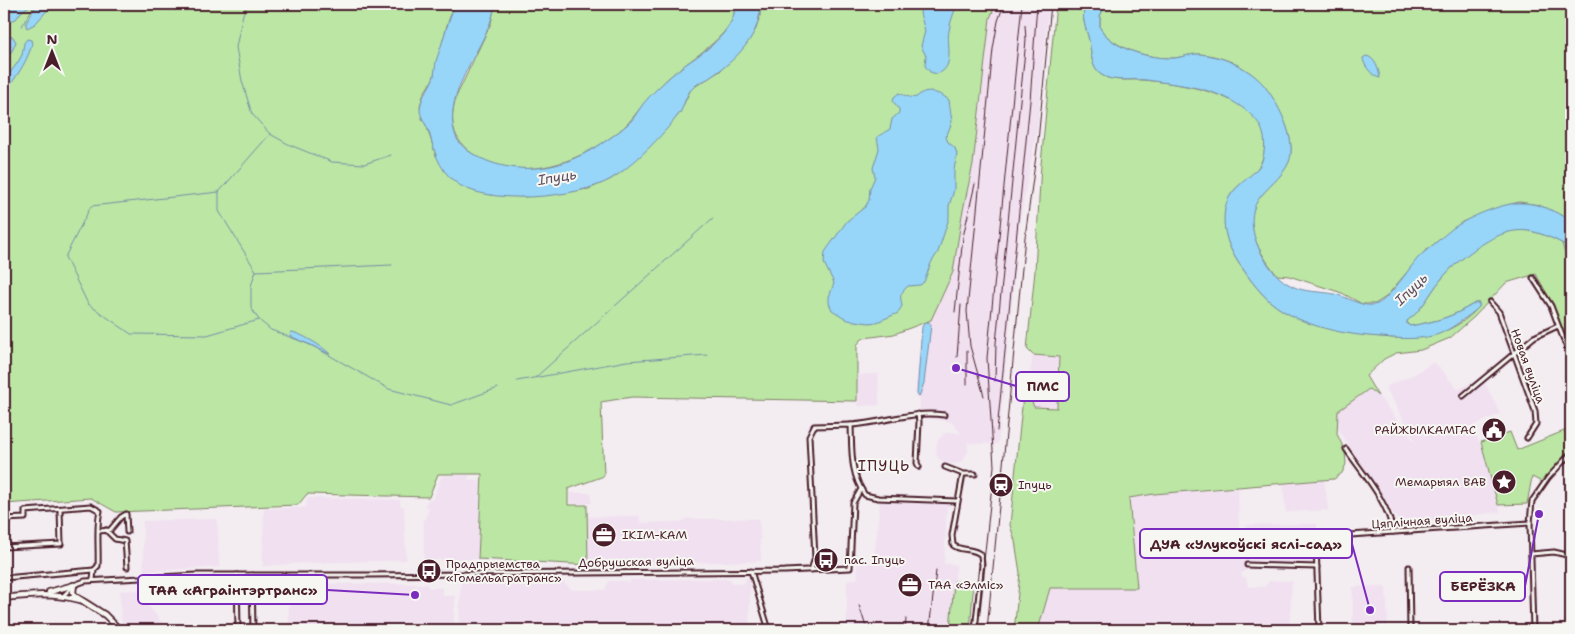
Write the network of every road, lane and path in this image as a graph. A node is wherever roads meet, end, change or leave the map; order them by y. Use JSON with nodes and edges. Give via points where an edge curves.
{"nodes":[{"id":1,"x":1533,"y":278,"type":"dead end"},
{"id":2,"x":1490,"y":302,"type":"dead end"},
{"id":3,"x":1558,"y":326,"type":"junction"},
{"id":4,"x":1514,"y":354,"type":"junction"},
{"id":5,"x":1571,"y":359,"type":"edge"},
{"id":6,"x":1463,"y":396,"type":"dead end"},
{"id":7,"x":918,"y":414,"type":"junction"},
{"id":8,"x":944,"y":414,"type":"dead end"},
{"id":9,"x":851,"y":425,"type":"junction"},
{"id":10,"x":1527,"y":438,"type":"dead end"},
{"id":11,"x":1346,"y":449,"type":"dead end"},
{"id":12,"x":1571,"y":453,"type":"edge"},
{"id":13,"x":944,"y":466,"type":"dead end"},
{"id":14,"x":919,"y":467,"type":"dead end"},
{"id":15,"x":963,"y":474,"type":"junction"},
{"id":16,"x":975,"y":474,"type":"dead end"},
{"id":17,"x":861,"y":489,"type":"junction"},
{"id":18,"x":957,"y":501,"type":"junction"},
{"id":19,"x":60,"y":509,"type":"junction"},
{"id":20,"x":4,"y":519,"type":"edge"},
{"id":21,"x":1530,"y":523,"type":"junction"},
{"id":22,"x":106,"y":530,"type":"junction"},
{"id":23,"x":99,"y":531,"type":"junction"},
{"id":24,"x":127,"y":532,"type":"dead end"},
{"id":25,"x":1392,"y":532,"type":"junction"},
{"id":26,"x":4,"y":547,"type":"edge"},
{"id":27,"x":1531,"y":554,"type":"junction"},
{"id":28,"x":1571,"y":556,"type":"edge"},
{"id":29,"x":1247,"y":565,"type":"dead end"},
{"id":30,"x":127,"y":567,"type":"dead end"},
{"id":31,"x":1317,"y":567,"type":"junction"},
{"id":32,"x":1409,"y":567,"type":"dead end"},
{"id":33,"x":94,"y":570,"type":"junction"},
{"id":34,"x":810,"y":570,"type":"junction"},
{"id":35,"x":751,"y":571,"type":"junction"},
{"id":36,"x":237,"y":574,"type":"junction"},
{"id":37,"x":252,"y":575,"type":"junction"},
{"id":38,"x":4,"y":578,"type":"edge"},
{"id":39,"x":92,"y":580,"type":"junction"},
{"id":40,"x":74,"y":585,"type":"junction"},
{"id":41,"x":40,"y":594,"type":"junction"},
{"id":42,"x":64,"y":595,"type":"junction"},
{"id":43,"x":4,"y":598,"type":"edge"},
{"id":44,"x":80,"y":600,"type":"junction"},
{"id":45,"x":120,"y":630,"type":"edge"},
{"id":46,"x":238,"y":630,"type":"edge"},
{"id":47,"x":253,"y":630,"type":"edge"},
{"id":48,"x":769,"y":630,"type":"edge"},
{"id":49,"x":974,"y":630,"type":"edge"},
{"id":50,"x":1319,"y":630,"type":"edge"},
{"id":51,"x":1410,"y":630,"type":"edge"},
{"id":52,"x":1533,"y":630,"type":"edge"}],
"edges":[{"from":1,"to":3,"type":"street","via":[[1551,306]]},
{"from":2,"to":4,"type":"street","name":"Новая вуліца","via":[[1499,312]]},
{"from":3,"to":4,"type":"street","via":[[1534,337]]},
{"from":3,"to":5,"type":"street"},
{"from":4,"to":6,"type":"street"},
{"from":4,"to":10,"type":"street","name":"Новая вуліца","via":[[1535,411],[1536,424]]},
{"from":7,"to":8,"type":"street"},
{"from":7,"to":9,"type":"street"},
{"from":7,"to":14,"type":"street","via":[[916,463]]},
{"from":9,"to":17,"type":"street","via":[[852,465]]},
{"from":9,"to":34,"type":"street","via":[[814,426],[809,436],[815,558]]},
{"from":11,"to":25,"type":"street","via":[[1377,495],[1391,521]]},
{"from":12,"to":21,"type":"street","via":[[1534,497]]},
{"from":13,"to":15,"type":"street"},
{"from":15,"to":16,"type":"street"},
{"from":15,"to":18,"type":"street"},
{"from":17,"to":18,"type":"street","via":[[865,495],[874,498]]},
{"from":17,"to":34,"type":"street","name":"Добрушская вуліца","via":[[853,503],[850,568]]},
{"from":18,"to":49,"type":"street","via":[[953,545],[981,555]]},
{"from":19,"to":20,"type":"street","via":[[25,512],[25,518]]},
{"from":19,"to":23,"type":"street","via":[[91,506],[100,511]]},
{"from":19,"to":26,"type":"street","via":[[61,544]]},
{"from":21,"to":25,"type":"street","name":"Цяплічная вуліца"},
{"from":21,"to":27,"type":"street"},
{"from":22,"to":23,"type":"street"},
{"from":22,"to":24,"type":"street","via":[[126,514]]},
{"from":22,"to":30,"type":"street","via":[[115,539],[126,541]]},
{"from":23,"to":33,"type":"street","via":[[98,566]]},
{"from":25,"to":31,"type":"street","name":"Цяплічная вуліца","via":[[1320,537],[1316,544]]},
{"from":27,"to":28,"type":"street","via":[[1546,552]]},
{"from":27,"to":52,"type":"street"},
{"from":29,"to":31,"type":"street"},
{"from":31,"to":50,"type":"street","name":"Цяплічная вуліца"},
{"from":32,"to":51,"type":"street"},
{"from":33,"to":38,"type":"street"},
{"from":33,"to":39,"type":"street"},
{"from":34,"to":35,"type":"street","name":"Добрушская вуліца"},
{"from":35,"to":37,"type":"street","name":"Добрушская вуліца"},
{"from":35,"to":48,"type":"street"},
{"from":36,"to":37,"type":"street","name":"Добрушская вуліца"},
{"from":36,"to":39,"type":"street","name":"Добрушская вуліца"},
{"from":36,"to":46,"type":"street"},
{"from":37,"to":47,"type":"street"},
{"from":39,"to":40,"type":"street","name":"Добрушская вуліца"},
{"from":40,"to":41,"type":"main road"},
{"from":40,"to":42,"type":"street","name":"Добрушская вуліца"},
{"from":40,"to":44,"type":"main road","via":[[73,592]]},
{"from":41,"to":42,"type":"main road"},
{"from":41,"to":43,"type":"main road"},
{"from":42,"to":44,"type":"main road"},
{"from":44,"to":45,"type":"main road","via":[[105,615]]}]}
